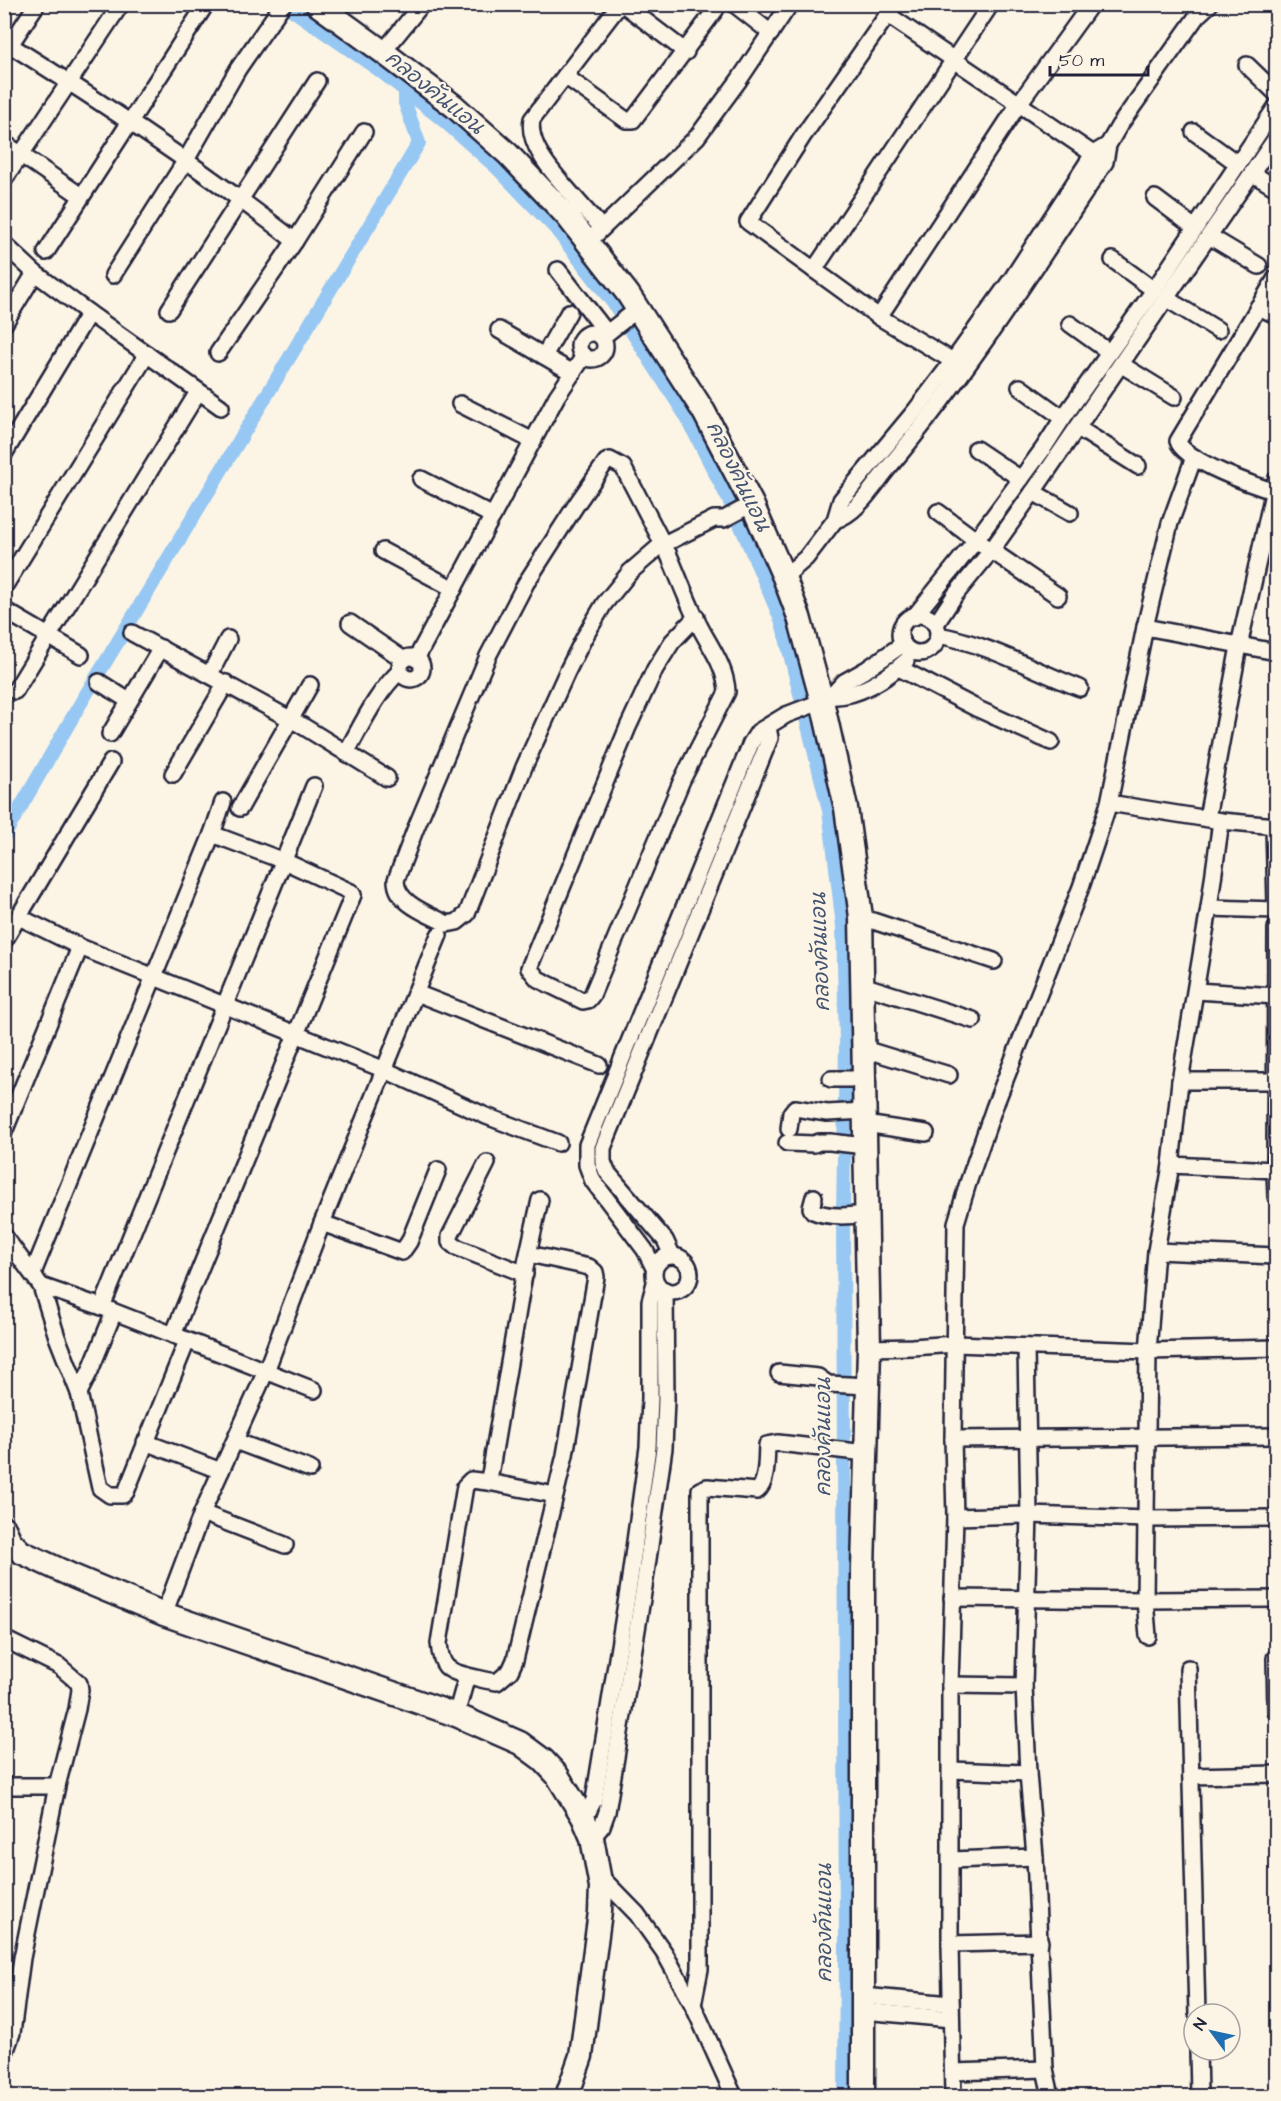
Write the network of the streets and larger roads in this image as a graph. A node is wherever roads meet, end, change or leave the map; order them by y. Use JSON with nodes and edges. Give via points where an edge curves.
{"nodes":[{"id":1,"x":37,"y":4,"type":"edge"},
{"id":2,"x":121,"y":4,"type":"edge"},
{"id":3,"x":207,"y":4,"type":"edge"},
{"id":4,"x":283,"y":4,"type":"edge"},
{"id":5,"x":317,"y":4,"type":"edge"},
{"id":6,"x":422,"y":4,"type":"edge"},
{"id":7,"x":622,"y":4,"type":"edge"},
{"id":8,"x":734,"y":4,"type":"edge"},
{"id":9,"x":790,"y":4,"type":"edge"},
{"id":10,"x":991,"y":4,"type":"edge"},
{"id":11,"x":1091,"y":4,"type":"edge"},
{"id":12,"x":1210,"y":4,"type":"edge"},
{"id":13,"x":716,"y":9,"type":"dead end"},
{"id":14,"x":892,"y":10,"type":"edge"},
{"id":15,"x":771,"y":33,"type":"junction"},
{"id":16,"x":7,"y":50,"type":"edge"},
{"id":17,"x":383,"y":52,"type":"junction"},
{"id":18,"x":686,"y":52,"type":"junction"},
{"id":19,"x":953,"y":60,"type":"junction"},
{"id":20,"x":1247,"y":65,"type":"dead end"},
{"id":21,"x":565,"y":76,"type":"junction"},
{"id":22,"x":317,"y":81,"type":"dead end"},
{"id":23,"x":68,"y":83,"type":"junction"},
{"id":24,"x":1276,"y":93,"type":"edge"},
{"id":25,"x":1018,"y":105,"type":"junction"},
{"id":26,"x":1276,"y":106,"type":"edge"},
{"id":27,"x":130,"y":122,"type":"junction"},
{"id":28,"x":364,"y":132,"type":"dead end"},
{"id":29,"x":1194,"y":132,"type":"dead end"},
{"id":30,"x":1276,"y":138,"type":"edge"},
{"id":31,"x":4,"y":143,"type":"edge"},
{"id":32,"x":1108,"y":145,"type":"junction"},
{"id":33,"x":21,"y":153,"type":"junction"},
{"id":34,"x":1093,"y":154,"type":"junction"},
{"id":35,"x":186,"y":160,"type":"junction"},
{"id":36,"x":1238,"y":164,"type":"junction"},
{"id":37,"x":1253,"y":174,"type":"junction"},
{"id":38,"x":4,"y":180,"type":"edge"},
{"id":39,"x":1276,"y":188,"type":"edge"},
{"id":40,"x":81,"y":196,"type":"junction"},
{"id":41,"x":1155,"y":198,"type":"dead end"},
{"id":42,"x":239,"y":200,"type":"junction"},
{"id":43,"x":574,"y":210,"type":"junction"},
{"id":44,"x":1202,"y":232,"type":"junction"},
{"id":45,"x":595,"y":235,"type":"junction"},
{"id":46,"x":295,"y":241,"type":"junction"},
{"id":47,"x":4,"y":244,"type":"edge"},
{"id":48,"x":46,"y":252,"type":"dead end"},
{"id":49,"x":1113,"y":260,"type":"dead end"},
{"id":50,"x":1259,"y":266,"type":"dead end"},
{"id":51,"x":558,"y":270,"type":"dead end"},
{"id":52,"x":814,"y":270,"type":"junction"},
{"id":53,"x":35,"y":273,"type":"junction"},
{"id":54,"x":113,"y":275,"type":"dead end"},
{"id":55,"x":1276,"y":278,"type":"edge"},
{"id":56,"x":1018,"y":281,"type":"junction"},
{"id":57,"x":1154,"y":290,"type":"junction"},
{"id":58,"x":1167,"y":298,"type":"junction"},
{"id":59,"x":1258,"y":307,"type":"junction"},
{"id":60,"x":169,"y":310,"type":"dead end"},
{"id":61,"x":636,"y":310,"type":"junction"},
{"id":62,"x":569,"y":312,"type":"dead end"},
{"id":63,"x":89,"y":313,"type":"junction"},
{"id":64,"x":1276,"y":315,"type":"edge"},
{"id":65,"x":879,"y":317,"type":"junction"},
{"id":66,"x":1141,"y":321,"type":"junction"},
{"id":67,"x":4,"y":324,"type":"edge"},
{"id":68,"x":1070,"y":324,"type":"dead end"},
{"id":69,"x":499,"y":330,"type":"dead end"},
{"id":70,"x":1218,"y":330,"type":"dead end"},
{"id":71,"x":607,"y":334,"type":"junction"},
{"id":72,"x":1109,"y":352,"type":"junction"},
{"id":73,"x":218,"y":353,"type":"dead end"},
{"id":74,"x":147,"y":354,"type":"junction"},
{"id":75,"x":544,"y":356,"type":"junction"},
{"id":76,"x":952,"y":362,"type":"junction"},
{"id":77,"x":1122,"y":365,"type":"junction"},
{"id":78,"x":573,"y":373,"type":"junction"},
{"id":79,"x":1020,"y":387,"type":"dead end"},
{"id":80,"x":198,"y":392,"type":"junction"},
{"id":81,"x":1174,"y":397,"type":"dead end"},
{"id":82,"x":460,"y":404,"type":"dead end"},
{"id":83,"x":221,"y":407,"type":"dead end"},
{"id":84,"x":921,"y":416,"type":"junction"},
{"id":85,"x":1063,"y":418,"type":"junction"},
{"id":86,"x":1078,"y":428,"type":"junction"},
{"id":87,"x":533,"y":441,"type":"junction"},
{"id":88,"x":976,"y":449,"type":"dead end"},
{"id":89,"x":1050,"y":453,"type":"junction"},
{"id":90,"x":4,"y":454,"type":"edge"},
{"id":91,"x":1194,"y":457,"type":"junction"},
{"id":92,"x":1138,"y":466,"type":"dead end"},
{"id":93,"x":421,"y":479,"type":"dead end"},
{"id":94,"x":1021,"y":479,"type":"junction"},
{"id":95,"x":1275,"y":488,"type":"edge"},
{"id":96,"x":1033,"y":492,"type":"junction"},
{"id":97,"x":747,"y":507,"type":"junction"},
{"id":98,"x":938,"y":512,"type":"dead end"},
{"id":99,"x":1070,"y":513,"type":"dead end"},
{"id":100,"x":493,"y":516,"type":"junction"},
{"id":101,"x":976,"y":540,"type":"junction"},
{"id":102,"x":383,"y":551,"type":"dead end"},
{"id":103,"x":661,"y":551,"type":"junction"},
{"id":104,"x":991,"y":551,"type":"junction"},
{"id":105,"x":784,"y":578,"type":"junction"},
{"id":106,"x":4,"y":588,"type":"edge"},
{"id":107,"x":454,"y":589,"type":"junction"},
{"id":108,"x":1058,"y":596,"type":"dead end"},
{"id":109,"x":4,"y":610,"type":"edge"},
{"id":110,"x":914,"y":616,"type":"junction"},
{"id":111,"x":696,"y":617,"type":"junction"},
{"id":112,"x":350,"y":623,"type":"dead end"},
{"id":113,"x":1146,"y":627,"type":"junction"},
{"id":114,"x":937,"y":630,"type":"junction"},
{"id":115,"x":132,"y":633,"type":"dead end"},
{"id":116,"x":48,"y":636,"type":"junction"},
{"id":117,"x":228,"y":639,"type":"dead end"},
{"id":118,"x":1239,"y":646,"type":"junction"},
{"id":119,"x":161,"y":648,"type":"junction"},
{"id":120,"x":909,"y":648,"type":"junction"},
{"id":121,"x":1276,"y":652,"type":"edge"},
{"id":122,"x":81,"y":655,"type":"dead end"},
{"id":123,"x":407,"y":663,"type":"junction"},
{"id":124,"x":898,"y":668,"type":"junction"},
{"id":125,"x":210,"y":674,"type":"junction"},
{"id":126,"x":99,"y":682,"type":"dead end"},
{"id":127,"x":226,"y":683,"type":"junction"},
{"id":128,"x":310,"y":685,"type":"dead end"},
{"id":129,"x":1080,"y":688,"type":"dead end"},
{"id":130,"x":15,"y":691,"type":"dead end"},
{"id":131,"x":823,"y":700,"type":"junction"},
{"id":132,"x":129,"y":701,"type":"junction"},
{"id":133,"x":291,"y":719,"type":"junction"},
{"id":134,"x":768,"y":727,"type":"junction"},
{"id":135,"x":110,"y":734,"type":"dead end"},
{"id":136,"x":1051,"y":742,"type":"dead end"},
{"id":137,"x":346,"y":753,"type":"junction"},
{"id":138,"x":111,"y":762,"type":"dead end"},
{"id":139,"x":173,"y":774,"type":"dead end"},
{"id":140,"x":387,"y":778,"type":"dead end"},
{"id":141,"x":314,"y":786,"type":"dead end"},
{"id":142,"x":223,"y":802,"type":"dead end"},
{"id":143,"x":1109,"y":803,"type":"junction"},
{"id":144,"x":240,"y":808,"type":"dead end"},
{"id":145,"x":1214,"y":819,"type":"junction"},
{"id":146,"x":1275,"y":826,"type":"edge"},
{"id":147,"x":212,"y":834,"type":"junction"},
{"id":148,"x":284,"y":861,"type":"junction"},
{"id":149,"x":1276,"y":905,"type":"edge"},
{"id":150,"x":1209,"y":908,"type":"junction"},
{"id":151,"x":1276,"y":910,"type":"edge"},
{"id":152,"x":861,"y":916,"type":"junction"},
{"id":153,"x":19,"y":917,"type":"junction"},
{"id":154,"x":1276,"y":928,"type":"edge"},
{"id":155,"x":439,"y":935,"type":"dead end"},
{"id":156,"x":4,"y":940,"type":"edge"},
{"id":157,"x":80,"y":947,"type":"junction"},
{"id":158,"x":994,"y":961,"type":"dead end"},
{"id":159,"x":153,"y":977,"type":"junction"},
{"id":160,"x":862,"y":985,"type":"junction"},
{"id":161,"x":1196,"y":991,"type":"junction"},
{"id":162,"x":416,"y":993,"type":"junction"},
{"id":163,"x":1276,"y":996,"type":"edge"},
{"id":164,"x":225,"y":1006,"type":"junction"},
{"id":165,"x":973,"y":1020,"type":"dead end"},
{"id":166,"x":296,"y":1035,"type":"junction"},
{"id":167,"x":864,"y":1049,"type":"junction"},
{"id":168,"x":599,"y":1065,"type":"dead end"},
{"id":169,"x":385,"y":1070,"type":"junction"},
{"id":170,"x":949,"y":1075,"type":"dead end"},
{"id":171,"x":831,"y":1079,"type":"dead end"},
{"id":172,"x":859,"y":1079,"type":"junction"},
{"id":173,"x":1180,"y":1081,"type":"junction"},
{"id":174,"x":1275,"y":1081,"type":"edge"},
{"id":175,"x":860,"y":1128,"type":"junction"},
{"id":176,"x":4,"y":1132,"type":"edge"},
{"id":177,"x":926,"y":1133,"type":"dead end"},
{"id":178,"x":558,"y":1143,"type":"dead end"},
{"id":179,"x":487,"y":1163,"type":"dead end"},
{"id":180,"x":1171,"y":1165,"type":"junction"},
{"id":181,"x":438,"y":1170,"type":"dead end"},
{"id":182,"x":1275,"y":1170,"type":"junction"},
{"id":183,"x":814,"y":1197,"type":"dead end"},
{"id":184,"x":1276,"y":1197,"type":"edge"},
{"id":185,"x":540,"y":1200,"type":"dead end"},
{"id":186,"x":860,"y":1215,"type":"junction"},
{"id":187,"x":322,"y":1223,"type":"junction"},
{"id":188,"x":4,"y":1236,"type":"edge"},
{"id":189,"x":1156,"y":1251,"type":"junction"},
{"id":190,"x":529,"y":1254,"type":"junction"},
{"id":191,"x":672,"y":1255,"type":"junction"},
{"id":192,"x":1276,"y":1256,"type":"edge"},
{"id":193,"x":525,"y":1274,"type":"junction"},
{"id":194,"x":37,"y":1280,"type":"junction"},
{"id":195,"x":658,"y":1280,"type":"junction"},
{"id":196,"x":108,"y":1310,"type":"junction"},
{"id":197,"x":180,"y":1338,"type":"junction"},
{"id":198,"x":955,"y":1344,"type":"junction"},
{"id":199,"x":869,"y":1348,"type":"junction"},
{"id":200,"x":1026,"y":1348,"type":"junction"},
{"id":201,"x":1276,"y":1348,"type":"edge"},
{"id":202,"x":1148,"y":1351,"type":"junction"},
{"id":203,"x":266,"y":1371,"type":"junction"},
{"id":204,"x":779,"y":1373,"type":"dead end"},
{"id":205,"x":863,"y":1386,"type":"junction"},
{"id":206,"x":314,"y":1390,"type":"dead end"},
{"id":207,"x":79,"y":1393,"type":"junction"},
{"id":208,"x":1276,"y":1436,"type":"edge"},
{"id":209,"x":1146,"y":1437,"type":"junction"},
{"id":210,"x":953,"y":1439,"type":"junction"},
{"id":211,"x":1028,"y":1439,"type":"junction"},
{"id":212,"x":235,"y":1441,"type":"junction"},
{"id":213,"x":145,"y":1442,"type":"junction"},
{"id":214,"x":859,"y":1452,"type":"junction"},
{"id":215,"x":310,"y":1469,"type":"dead end"},
{"id":216,"x":221,"y":1471,"type":"junction"},
{"id":217,"x":488,"y":1482,"type":"junction"},
{"id":218,"x":555,"y":1495,"type":"junction"},
{"id":219,"x":202,"y":1513,"type":"junction"},
{"id":220,"x":1029,"y":1515,"type":"junction"},
{"id":221,"x":955,"y":1517,"type":"junction"},
{"id":222,"x":1276,"y":1518,"type":"edge"},
{"id":223,"x":1146,"y":1519,"type":"junction"},
{"id":224,"x":6,"y":1539,"type":"edge"},
{"id":225,"x":285,"y":1545,"type":"dead end"},
{"id":226,"x":637,"y":1586,"type":"junction"},
{"id":227,"x":952,"y":1598,"type":"junction"},
{"id":228,"x":1028,"y":1599,"type":"junction"},
{"id":229,"x":1276,"y":1599,"type":"edge"},
{"id":230,"x":1145,"y":1600,"type":"junction"},
{"id":231,"x":164,"y":1614,"type":"junction"},
{"id":232,"x":1148,"y":1636,"type":"dead end"},
{"id":233,"x":4,"y":1639,"type":"edge"},
{"id":234,"x":1275,"y":1658,"type":"dead end"},
{"id":235,"x":1188,"y":1668,"type":"dead end"},
{"id":236,"x":467,"y":1676,"type":"junction"},
{"id":237,"x":950,"y":1685,"type":"junction"},
{"id":238,"x":1024,"y":1686,"type":"junction"},
{"id":239,"x":1276,"y":1712,"type":"edge"},
{"id":240,"x":456,"y":1715,"type":"junction"},
{"id":241,"x":951,"y":1770,"type":"junction"},
{"id":242,"x":1028,"y":1773,"type":"junction"},
{"id":243,"x":1276,"y":1774,"type":"edge"},
{"id":244,"x":1191,"y":1776,"type":"junction"},
{"id":245,"x":4,"y":1786,"type":"edge"},
{"id":246,"x":57,"y":1786,"type":"junction"},
{"id":247,"x":583,"y":1817,"type":"junction"},
{"id":248,"x":592,"y":1838,"type":"junction"},
{"id":249,"x":1035,"y":1857,"type":"junction"},
{"id":250,"x":951,"y":1860,"type":"junction"},
{"id":251,"x":598,"y":1874,"type":"junction"},
{"id":252,"x":1040,"y":1942,"type":"junction"},
{"id":253,"x":950,"y":1944,"type":"junction"},
{"id":254,"x":1197,"y":2002,"type":"edge"},
{"id":255,"x":863,"y":2004,"type":"junction"},
{"id":256,"x":693,"y":2005,"type":"junction"},
{"id":257,"x":951,"y":2012,"type":"junction"},
{"id":258,"x":6,"y":2050,"type":"edge"},
{"id":259,"x":1198,"y":2062,"type":"edge"},
{"id":260,"x":1045,"y":2069,"type":"junction"},
{"id":261,"x":953,"y":2072,"type":"junction"},
{"id":262,"x":567,"y":2097,"type":"edge"},
{"id":263,"x":734,"y":2097,"type":"edge"},
{"id":264,"x":863,"y":2097,"type":"edge"},
{"id":265,"x":953,"y":2097,"type":"edge"},
{"id":266,"x":1051,"y":2097,"type":"edge"},
{"id":267,"x":1199,"y":2097,"type":"edge"}],
"edges":[{"from":1,"to":16,"type":"street"},
{"from":2,"to":23,"type":"street"},
{"from":3,"to":27,"type":"street"},
{"from":4,"to":35,"type":"street","via":[[238,69]]},
{"from":5,"to":17,"type":"street"},
{"from":6,"to":17,"type":"street"},
{"from":7,"to":18,"type":"street"},
{"from":7,"to":21,"type":"street"},
{"from":8,"to":15,"type":"street"},
{"from":9,"to":15,"type":"street"},
{"from":10,"to":19,"type":"street"},
{"from":11,"to":25,"type":"street"},
{"from":12,"to":32,"type":"street","via":[[1180,39]]},
{"from":13,"to":18,"type":"street"},
{"from":14,"to":19,"type":"street"},
{"from":14,"to":52,"type":"street","via":[[748,222]]},
{"from":15,"to":45,"type":"street","via":[[697,137]]},
{"from":16,"to":23,"type":"street"},
{"from":17,"to":43,"type":"street","via":[[454,106]]},
{"from":18,"to":21,"type":"street","via":[[630,121]]},
{"from":19,"to":25,"type":"street"},
{"from":19,"to":52,"type":"street"},
{"from":20,"to":24,"type":"street"},
{"from":21,"to":43,"type":"street","via":[[532,119],[531,134]]},
{"from":22,"to":42,"type":"street"},
{"from":23,"to":27,"type":"street"},
{"from":23,"to":33,"type":"street"},
{"from":25,"to":34,"type":"street"},
{"from":25,"to":65,"type":"street"},
{"from":26,"to":36,"type":"street"},
{"from":27,"to":35,"type":"street"},
{"from":27,"to":40,"type":"street"},
{"from":28,"to":46,"type":"street"},
{"from":29,"to":36,"type":"street"},
{"from":30,"to":37,"type":"street"},
{"from":31,"to":33,"type":"street"},
{"from":32,"to":34,"type":"street"},
{"from":32,"to":56,"type":"street","via":[[1105,162]]},
{"from":33,"to":38,"type":"street"},
{"from":33,"to":40,"type":"street"},
{"from":34,"to":56,"type":"street"},
{"from":35,"to":42,"type":"street"},
{"from":35,"to":54,"type":"street"},
{"from":36,"to":44,"type":"street"},
{"from":37,"to":39,"type":"street"},
{"from":37,"to":44,"type":"street"},
{"from":40,"to":48,"type":"street"},
{"from":41,"to":44,"type":"street"},
{"from":42,"to":46,"type":"street"},
{"from":42,"to":60,"type":"street"},
{"from":43,"to":45,"type":"street"},
{"from":44,"to":50,"type":"street"},
{"from":44,"to":57,"type":"street"},
{"from":44,"to":58,"type":"street"},
{"from":45,"to":61,"type":"street"},
{"from":46,"to":73,"type":"street"},
{"from":47,"to":53,"type":"street"},
{"from":49,"to":57,"type":"street"},
{"from":51,"to":71,"type":"street"},
{"from":52,"to":65,"type":"street"},
{"from":53,"to":63,"type":"street"},
{"from":53,"to":67,"type":"street"},
{"from":55,"to":59,"type":"street"},
{"from":56,"to":76,"type":"street"},
{"from":56,"to":84,"type":"street"},
{"from":57,"to":66,"type":"street"},
{"from":58,"to":66,"type":"street"},
{"from":58,"to":70,"type":"street"},
{"from":59,"to":64,"type":"street"},
{"from":59,"to":91,"type":"street","via":[[1178,441]]},
{"from":61,"to":71,"type":"street"},
{"from":61,"to":97,"type":"street","via":[[704,412]]},
{"from":62,"to":75,"type":"street"},
{"from":63,"to":74,"type":"street"},
{"from":63,"to":90,"type":"street"},
{"from":65,"to":76,"type":"street"},
{"from":66,"to":72,"type":"street"},
{"from":66,"to":77,"type":"street"},
{"from":68,"to":72,"type":"street"},
{"from":69,"to":75,"type":"street"},
{"from":71,"to":78,"type":"street","via":[[603,352],[595,358],[585,356]]},
{"from":72,"to":85,"type":"street"},
{"from":74,"to":80,"type":"street"},
{"from":74,"to":106,"type":"street"},
{"from":75,"to":78,"type":"street"},
{"from":76,"to":84,"type":"street"},
{"from":77,"to":81,"type":"street"},
{"from":77,"to":86,"type":"street"},
{"from":78,"to":87,"type":"street"},
{"from":79,"to":85,"type":"street"},
{"from":80,"to":83,"type":"street"},
{"from":80,"to":116,"type":"street"},
{"from":82,"to":87,"type":"street"},
{"from":84,"to":105,"type":"street","via":[[846,517],[835,520],[806,558]]},
{"from":85,"to":89,"type":"street"},
{"from":86,"to":89,"type":"street"},
{"from":86,"to":92,"type":"street"},
{"from":87,"to":100,"type":"street"},
{"from":88,"to":94,"type":"street"},
{"from":89,"to":94,"type":"street"},
{"from":89,"to":96,"type":"street"},
{"from":91,"to":95,"type":"street","via":[[1247,483]]},
{"from":91,"to":113,"type":"street","via":[[1170,523]]},
{"from":93,"to":100,"type":"street"},
{"from":94,"to":101,"type":"street"},
{"from":95,"to":118,"type":"street"},
{"from":96,"to":99,"type":"street"},
{"from":96,"to":104,"type":"street"},
{"from":97,"to":103,"type":"street","via":[[724,519],[714,519]]},
{"from":97,"to":105,"type":"street"},
{"from":98,"to":101,"type":"street"},
{"from":100,"to":107,"type":"street"},
{"from":101,"to":104,"type":"street"},
{"from":101,"to":110,"type":"street"},
{"from":102,"to":107,"type":"street"},
{"from":103,"to":103,"type":"street","via":[[630,572],[604,604],[584,638],[524,766],[466,914],[447,924],[402,899],[396,880],[488,656],[526,583],[606,462],[615,461],[623,467]]},
{"from":103,"to":111,"type":"street"},
{"from":104,"to":108,"type":"street"},
{"from":104,"to":114,"type":"street","via":[[955,595]]},
{"from":105,"to":131,"type":"street"},
{"from":107,"to":123,"type":"street"},
{"from":109,"to":116,"type":"street"},
{"from":110,"to":114,"type":"street","via":[[929,618]]},
{"from":110,"to":120,"type":"street","via":[[903,623],[900,638]]},
{"from":111,"to":111,"type":"street","via":[[721,665],[727,692],[682,780],[592,995],[584,1001],[538,979],[529,968],[655,669],[672,642]]},
{"from":112,"to":123,"type":"street"},
{"from":113,"to":118,"type":"street"},
{"from":113,"to":143,"type":"street"},
{"from":114,"to":120,"type":"street","via":[[934,644],[928,650]]},
{"from":114,"to":129,"type":"street"},
{"from":115,"to":119,"type":"street"},
{"from":116,"to":122,"type":"street"},
{"from":116,"to":130,"type":"street"},
{"from":117,"to":125,"type":"street"},
{"from":118,"to":121,"type":"street"},
{"from":118,"to":145,"type":"street"},
{"from":119,"to":125,"type":"street"},
{"from":119,"to":132,"type":"street"},
{"from":120,"to":124,"type":"street"},
{"from":120,"to":131,"type":"street","via":[[844,682]]},
{"from":123,"to":137,"type":"street","via":[[380,696]]},
{"from":124,"to":131,"type":"street","via":[[851,694]]},
{"from":124,"to":136,"type":"street"},
{"from":125,"to":127,"type":"street"},
{"from":126,"to":132,"type":"street"},
{"from":127,"to":133,"type":"street"},
{"from":127,"to":139,"type":"street"},
{"from":128,"to":133,"type":"street"},
{"from":131,"to":134,"type":"street"},
{"from":131,"to":152,"type":"street","via":[[846,808]]},
{"from":132,"to":135,"type":"street"},
{"from":133,"to":137,"type":"street"},
{"from":133,"to":144,"type":"street"},
{"from":134,"to":191,"type":"street","via":[[770,738],[603,1148],[607,1172],[665,1240]]},
{"from":134,"to":195,"type":"street","via":[[758,732],[751,743],[587,1145],[587,1165],[593,1180],[645,1250]]},
{"from":137,"to":140,"type":"street"},
{"from":138,"to":153,"type":"street"},
{"from":141,"to":148,"type":"street"},
{"from":142,"to":147,"type":"street"},
{"from":143,"to":145,"type":"street"},
{"from":143,"to":198,"type":"street","via":[[1081,887],[994,1108],[956,1223]]},
{"from":145,"to":146,"type":"street"},
{"from":145,"to":150,"type":"street"},
{"from":146,"to":149,"type":"street"},
{"from":147,"to":148,"type":"street"},
{"from":147,"to":159,"type":"street"},
{"from":148,"to":164,"type":"street"},
{"from":148,"to":166,"type":"street","via":[[354,894]]},
{"from":150,"to":151,"type":"street"},
{"from":150,"to":161,"type":"street"},
{"from":152,"to":158,"type":"street"},
{"from":152,"to":160,"type":"street"},
{"from":153,"to":156,"type":"street"},
{"from":153,"to":157,"type":"street"},
{"from":154,"to":163,"type":"street"},
{"from":155,"to":162,"type":"street"},
{"from":157,"to":159,"type":"street"},
{"from":157,"to":176,"type":"street"},
{"from":159,"to":164,"type":"street"},
{"from":159,"to":194,"type":"street"},
{"from":160,"to":165,"type":"street"},
{"from":160,"to":167,"type":"street"},
{"from":161,"to":163,"type":"street"},
{"from":161,"to":173,"type":"street"},
{"from":162,"to":168,"type":"street"},
{"from":162,"to":169,"type":"street"},
{"from":163,"to":174,"type":"street"},
{"from":164,"to":166,"type":"street"},
{"from":164,"to":196,"type":"street"},
{"from":166,"to":169,"type":"street"},
{"from":166,"to":197,"type":"street"},
{"from":167,"to":170,"type":"street"},
{"from":167,"to":172,"type":"street"},
{"from":169,"to":178,"type":"street","via":[[486,1116]]},
{"from":169,"to":187,"type":"street"},
{"from":171,"to":172,"type":"street"},
{"from":172,"to":175,"type":"street"},
{"from":173,"to":174,"type":"street"},
{"from":173,"to":180,"type":"street"},
{"from":174,"to":182,"type":"street"},
{"from":175,"to":175,"type":"street","via":[[830,1142],[814,1144],[788,1136],[795,1108],[827,1113]]},
{"from":175,"to":177,"type":"street"},
{"from":175,"to":186,"type":"street"},
{"from":179,"to":193,"type":"street","via":[[450,1242]]},
{"from":180,"to":182,"type":"street"},
{"from":180,"to":189,"type":"street"},
{"from":181,"to":187,"type":"street","via":[[402,1252]]},
{"from":182,"to":184,"type":"street"},
{"from":183,"to":186,"type":"street","via":[[813,1211]]},
{"from":185,"to":190,"type":"street"},
{"from":186,"to":199,"type":"street"},
{"from":187,"to":203,"type":"street"},
{"from":188,"to":194,"type":"street"},
{"from":189,"to":192,"type":"street"},
{"from":189,"to":202,"type":"street"},
{"from":190,"to":193,"type":"street"},
{"from":190,"to":218,"type":"street","via":[[589,1267],[596,1277]]},
{"from":191,"to":195,"type":"street","via":[[662,1260]]},
{"from":191,"to":195,"type":"street","via":[[687,1264],[687,1285],[675,1292]]},
{"from":193,"to":217,"type":"street"},
{"from":194,"to":196,"type":"street"},
{"from":194,"to":207,"type":"street"},
{"from":195,"to":226,"type":"street","via":[[666,1399]]},
{"from":196,"to":197,"type":"street"},
{"from":196,"to":207,"type":"street","via":[[90,1371]]},
{"from":197,"to":203,"type":"street"},
{"from":197,"to":213,"type":"street"},
{"from":198,"to":199,"type":"street"},
{"from":198,"to":200,"type":"street"},
{"from":198,"to":210,"type":"street"},
{"from":199,"to":205,"type":"street"},
{"from":200,"to":202,"type":"street"},
{"from":200,"to":211,"type":"street"},
{"from":201,"to":202,"type":"street"},
{"from":202,"to":209,"type":"street"},
{"from":203,"to":206,"type":"street"},
{"from":203,"to":212,"type":"street"},
{"from":204,"to":205,"type":"street","via":[[818,1377],[828,1384]]},
{"from":205,"to":214,"type":"street"},
{"from":207,"to":213,"type":"street","via":[[100,1488],[107,1494],[124,1494]]},
{"from":208,"to":209,"type":"street"},
{"from":209,"to":211,"type":"street"},
{"from":209,"to":223,"type":"street"},
{"from":210,"to":211,"type":"street"},
{"from":210,"to":221,"type":"street"},
{"from":211,"to":220,"type":"street"},
{"from":212,"to":215,"type":"street"},
{"from":212,"to":216,"type":"street"},
{"from":213,"to":216,"type":"street"},
{"from":214,"to":255,"type":"street","via":[[863,1569]]},
{"from":214,"to":256,"type":"street","via":[[767,1445],[761,1489],[700,1490],[700,1959]]},
{"from":216,"to":219,"type":"street"},
{"from":217,"to":218,"type":"street"},
{"from":217,"to":236,"type":"street","via":[[471,1480],[465,1486],[439,1643],[446,1667]]},
{"from":218,"to":236,"type":"street","via":[[514,1664],[506,1677],[497,1682]]},
{"from":219,"to":225,"type":"street"},
{"from":219,"to":231,"type":"street"},
{"from":220,"to":221,"type":"street"},
{"from":220,"to":223,"type":"street"},
{"from":220,"to":228,"type":"street"},
{"from":221,"to":227,"type":"street"},
{"from":222,"to":223,"type":"street"},
{"from":223,"to":230,"type":"street"},
{"from":224,"to":231,"type":"street","via":[[21,1551],[75,1577]]},
{"from":226,"to":247,"type":"street","via":[[594,1800]]},
{"from":226,"to":248,"type":"street","via":[[607,1812]]},
{"from":227,"to":228,"type":"street"},
{"from":227,"to":237,"type":"street"},
{"from":228,"to":230,"type":"street"},
{"from":228,"to":238,"type":"street"},
{"from":229,"to":230,"type":"street"},
{"from":230,"to":232,"type":"street"},
{"from":231,"to":240,"type":"street"},
{"from":233,"to":246,"type":"street","via":[[59,1665],[79,1683],[77,1709]]},
{"from":234,"to":239,"type":"street"},
{"from":235,"to":244,"type":"street"},
{"from":236,"to":240,"type":"street"},
{"from":237,"to":238,"type":"street"},
{"from":237,"to":241,"type":"street"},
{"from":238,"to":242,"type":"street"},
{"from":240,"to":247,"type":"street","via":[[520,1743],[543,1760]]},
{"from":241,"to":242,"type":"street"},
{"from":241,"to":250,"type":"street"},
{"from":242,"to":249,"type":"street"},
{"from":243,"to":244,"type":"street"},
{"from":244,"to":254,"type":"street"},
{"from":245,"to":246,"type":"street"},
{"from":246,"to":258,"type":"street"},
{"from":247,"to":248,"type":"street"},
{"from":248,"to":251,"type":"street"},
{"from":249,"to":250,"type":"street"},
{"from":249,"to":252,"type":"street"},
{"from":250,"to":253,"type":"street"},
{"from":251,"to":256,"type":"street","via":[[637,1914],[664,1952]]},
{"from":251,"to":262,"type":"street","via":[[600,1912],[581,2056]]},
{"from":252,"to":253,"type":"street"},
{"from":252,"to":260,"type":"street"},
{"from":253,"to":257,"type":"street"},
{"from":255,"to":257,"type":"street"},
{"from":255,"to":264,"type":"street"},
{"from":256,"to":263,"type":"street"},
{"from":257,"to":261,"type":"street"},
{"from":259,"to":267,"type":"street"},
{"from":260,"to":261,"type":"street"},
{"from":260,"to":266,"type":"street"},
{"from":261,"to":265,"type":"street"}]}
